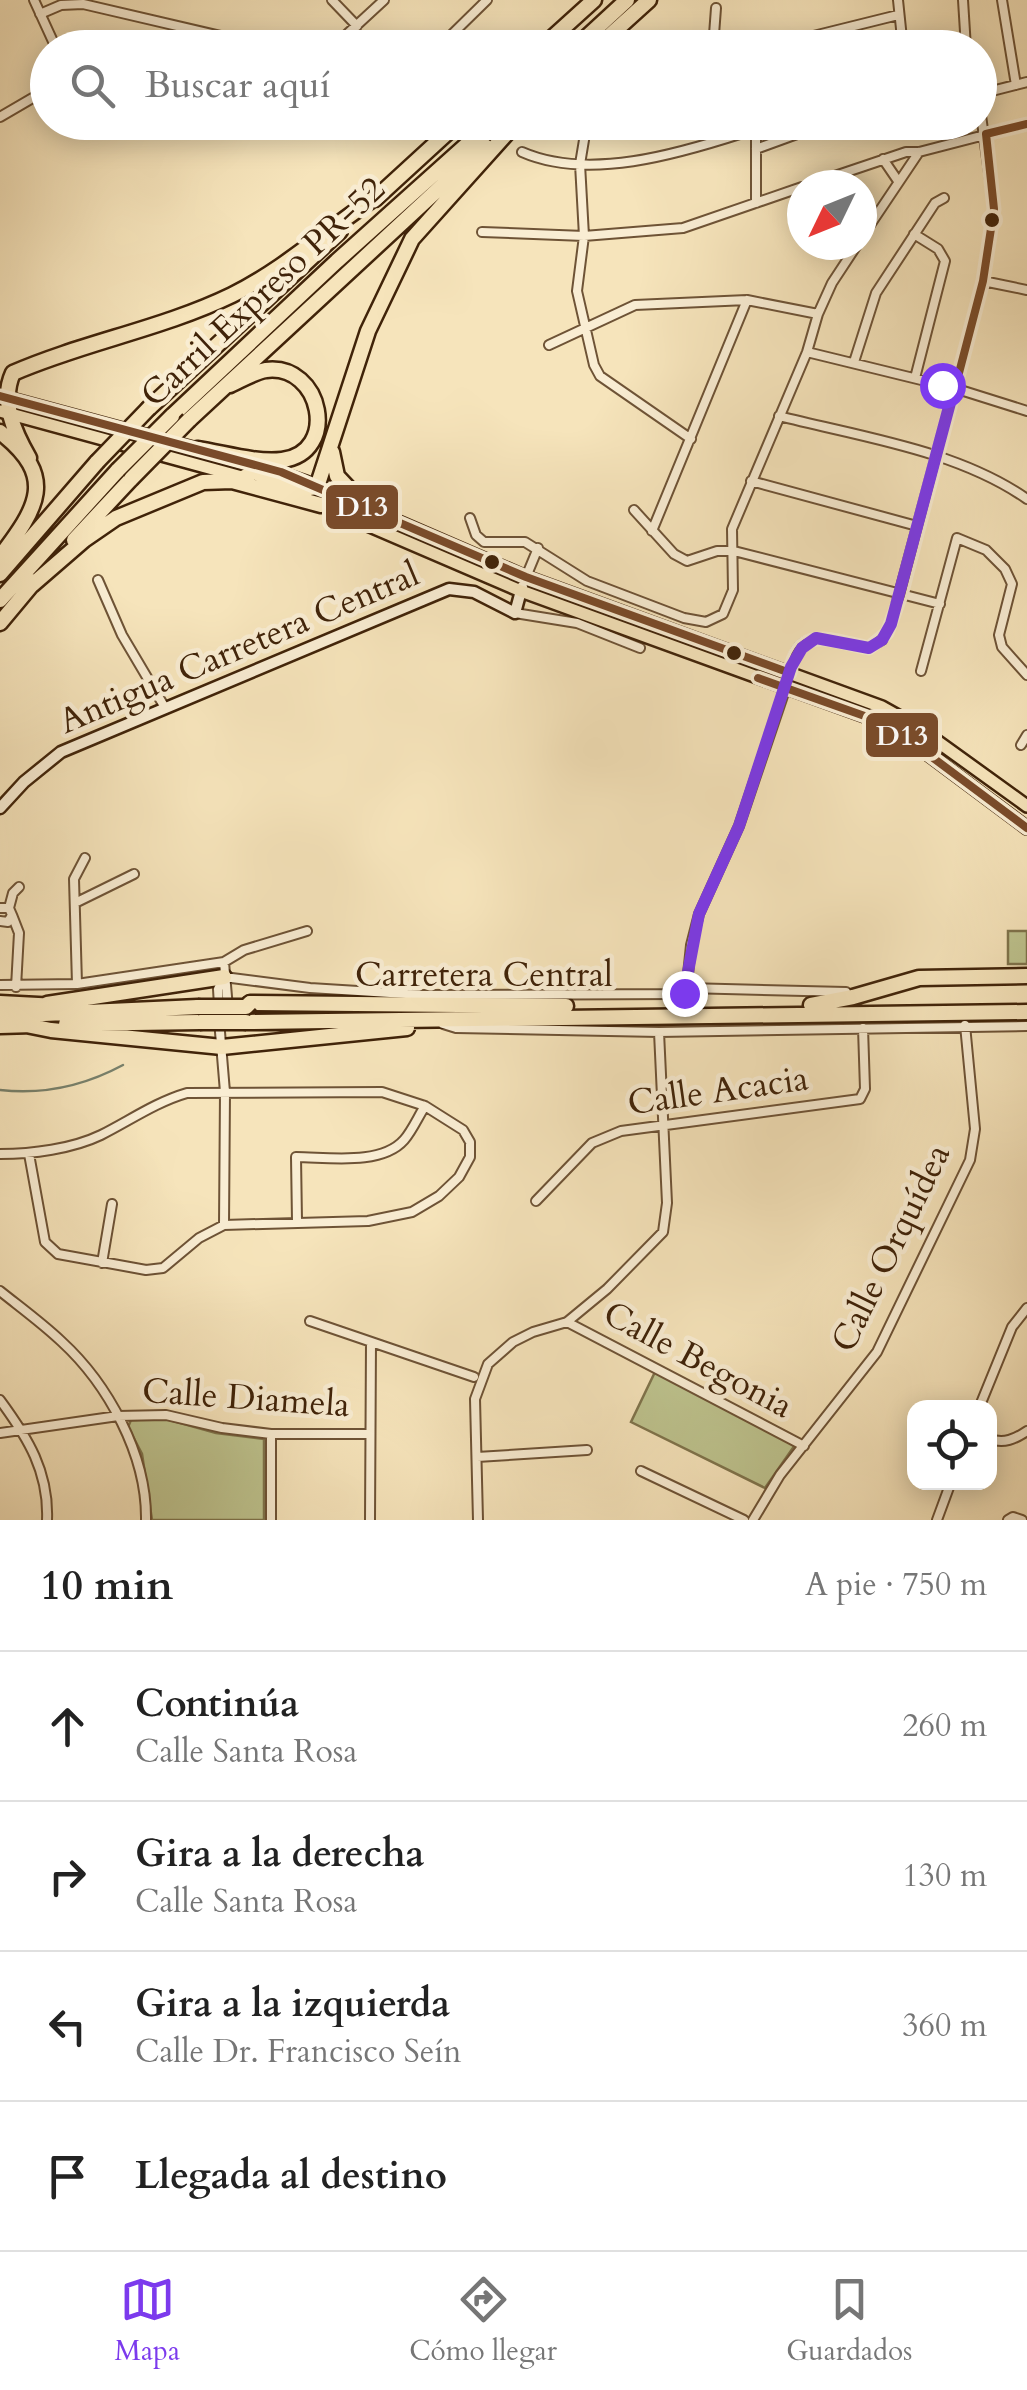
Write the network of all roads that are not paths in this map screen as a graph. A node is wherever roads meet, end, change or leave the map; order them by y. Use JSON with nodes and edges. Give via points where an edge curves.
{"nodes":[{"id":1,"x":34,"y":0,"type":"edge"},
{"id":2,"x":332,"y":0,"type":"edge"},
{"id":3,"x":384,"y":0,"type":"edge"},
{"id":4,"x":486,"y":0,"type":"edge"},
{"id":5,"x":594,"y":0,"type":"edge"},
{"id":6,"x":627,"y":0,"type":"edge"},
{"id":7,"x":650,"y":0,"type":"edge"},
{"id":8,"x":898,"y":0,"type":"edge"},
{"id":9,"x":963,"y":0,"type":"edge"},
{"id":10,"x":1002,"y":0,"type":"edge"},
{"id":11,"x":716,"y":8,"type":"dead end"},
{"id":12,"x":40,"y":14,"type":"junction"},
{"id":13,"x":898,"y":14,"type":"junction"},
{"id":14,"x":357,"y":26,"type":"junction"},
{"id":15,"x":48,"y":30,"type":"edge"},
{"id":16,"x":196,"y":30,"type":"edge"},
{"id":17,"x":352,"y":30,"type":"edge"},
{"id":18,"x":456,"y":30,"type":"edge"},
{"id":19,"x":561,"y":30,"type":"edge"},
{"id":20,"x":594,"y":30,"type":"edge"},
{"id":21,"x":616,"y":30,"type":"edge"},
{"id":22,"x":714,"y":30,"type":"edge"},
{"id":23,"x":835,"y":30,"type":"edge"},
{"id":24,"x":901,"y":30,"type":"edge"},
{"id":25,"x":965,"y":30,"type":"edge"},
{"id":26,"x":1027,"y":82,"type":"edge"},
{"id":27,"x":1016,"y":85,"type":"junction"},
{"id":28,"x":997,"y":90,"type":"edge"},
{"id":29,"x":30,"y":97,"type":"edge"},
{"id":30,"x":2,"y":112,"type":"edge"},
{"id":31,"x":1027,"y":124,"type":"edge"},
{"id":32,"x":997,"y":131,"type":"edge"},
{"id":33,"x":439,"y":140,"type":"edge"},
{"id":34,"x":472,"y":140,"type":"edge"},
{"id":35,"x":495,"y":140,"type":"edge"},
{"id":36,"x":499,"y":140,"type":"edge"},
{"id":37,"x":584,"y":140,"type":"edge"},
{"id":38,"x":721,"y":140,"type":"edge"},
{"id":39,"x":756,"y":140,"type":"edge"},
{"id":40,"x":781,"y":140,"type":"edge"},
{"id":41,"x":964,"y":140,"type":"edge"},
{"id":42,"x":987,"y":140,"type":"edge"},
{"id":43,"x":756,"y":149,"type":"junction"},
{"id":44,"x":522,"y":152,"type":"dead end"},
{"id":45,"x":919,"y":152,"type":"junction"},
{"id":46,"x":536,"y":158,"type":"junction"},
{"id":47,"x":882,"y":159,"type":"junction"},
{"id":48,"x":580,"y":164,"type":"junction"},
{"id":49,"x":525,"y":169,"type":"dead end"},
{"id":50,"x":851,"y":170,"type":"edge"},
{"id":51,"x":898,"y":181,"type":"junction"},
{"id":52,"x":787,"y":192,"type":"edge"},
{"id":53,"x":379,"y":195,"type":"junction"},
{"id":54,"x":944,"y":198,"type":"dead end"},
{"id":55,"x":756,"y":203,"type":"junction"},
{"id":56,"x":877,"y":214,"type":"edge"},
{"id":57,"x":482,"y":232,"type":"dead end"},
{"id":58,"x":914,"y":234,"type":"junction"},
{"id":59,"x":584,"y":236,"type":"junction"},
{"id":60,"x":847,"y":260,"type":"edge"},
{"id":61,"x":983,"y":281,"type":"junction"},
{"id":62,"x":1027,"y":290,"type":"edge"},
{"id":63,"x":747,"y":300,"type":"junction"},
{"id":64,"x":818,"y":314,"type":"junction"},
{"id":65,"x":585,"y":329,"type":"junction"},
{"id":66,"x":549,"y":345,"type":"dead end"},
{"id":67,"x":808,"y":352,"type":"junction"},
{"id":68,"x":854,"y":362,"type":"junction"},
{"id":69,"x":34,"y":364,"type":"junction"},
{"id":70,"x":0,"y":370,"type":"edge"},
{"id":71,"x":915,"y":378,"type":"junction"},
{"id":72,"x":954,"y":388,"type":"junction"},
{"id":73,"x":216,"y":392,"type":"junction"},
{"id":74,"x":2,"y":404,"type":"edge"},
{"id":75,"x":1027,"y":411,"type":"edge"},
{"id":76,"x":779,"y":416,"type":"junction"},
{"id":77,"x":0,"y":432,"type":"edge"},
{"id":78,"x":690,"y":440,"type":"junction"},
{"id":79,"x":331,"y":442,"type":"junction"},
{"id":80,"x":197,"y":449,"type":"junction"},
{"id":81,"x":936,"y":457,"type":"junction"},
{"id":82,"x":29,"y":458,"type":"junction"},
{"id":83,"x":124,"y":475,"type":"junction"},
{"id":84,"x":243,"y":478,"type":"junction"},
{"id":85,"x":751,"y":482,"type":"junction"},
{"id":86,"x":317,"y":487,"type":"junction"},
{"id":87,"x":1027,"y":499,"type":"edge"},
{"id":88,"x":320,"y":505,"type":"junction"},
{"id":89,"x":634,"y":510,"type":"dead end"},
{"id":90,"x":371,"y":512,"type":"junction"},
{"id":91,"x":470,"y":518,"type":"dead end"},
{"id":92,"x":917,"y":526,"type":"junction"},
{"id":93,"x":652,"y":531,"type":"junction"},
{"id":94,"x":538,"y":548,"type":"junction"},
{"id":95,"x":734,"y":551,"type":"junction"},
{"id":96,"x":0,"y":558,"type":"edge"},
{"id":97,"x":0,"y":574,"type":"edge"},
{"id":98,"x":526,"y":577,"type":"junction"},
{"id":99,"x":98,"y":580,"type":"dead end"},
{"id":100,"x":32,"y":585,"type":"junction"},
{"id":101,"x":521,"y":591,"type":"junction"},
{"id":102,"x":901,"y":595,"type":"junction"},
{"id":103,"x":0,"y":600,"type":"edge"},
{"id":104,"x":940,"y":604,"type":"junction"},
{"id":105,"x":515,"y":613,"type":"junction"},
{"id":106,"x":0,"y":622,"type":"edge"},
{"id":107,"x":640,"y":648,"type":"dead end"},
{"id":108,"x":791,"y":670,"type":"junction"},
{"id":109,"x":921,"y":671,"type":"dead end"},
{"id":110,"x":1027,"y":674,"type":"edge"},
{"id":111,"x":786,"y":688,"type":"junction"},
{"id":112,"x":164,"y":706,"type":"junction"},
{"id":113,"x":1027,"y":735,"type":"edge"},
{"id":114,"x":1021,"y":746,"type":"dead end"},
{"id":115,"x":1027,"y":806,"type":"edge"},
{"id":116,"x":0,"y":808,"type":"edge"},
{"id":117,"x":1027,"y":828,"type":"edge"},
{"id":118,"x":85,"y":858,"type":"dead end"},
{"id":119,"x":134,"y":874,"type":"dead end"},
{"id":120,"x":19,"y":888,"type":"dead end"},
{"id":121,"x":75,"y":903,"type":"junction"},
{"id":122,"x":7,"y":910,"type":"edge"},
{"id":123,"x":0,"y":922,"type":"edge"},
{"id":124,"x":307,"y":931,"type":"dead end"},
{"id":125,"x":224,"y":969,"type":"junction"},
{"id":126,"x":1027,"y":976,"type":"edge"},
{"id":127,"x":919,"y":978,"type":"junction"},
{"id":128,"x":77,"y":984,"type":"junction"},
{"id":129,"x":0,"y":985,"type":"edge"},
{"id":130,"x":16,"y":987,"type":"junction"},
{"id":131,"x":684,"y":991,"type":"junction"},
{"id":132,"x":0,"y":1002,"type":"edge"},
{"id":133,"x":1027,"y":1004,"type":"edge"},
{"id":134,"x":811,"y":1005,"type":"junction"},
{"id":135,"x":37,"y":1006,"type":"junction"},
{"id":136,"x":198,"y":1011,"type":"junction"},
{"id":137,"x":247,"y":1012,"type":"junction"},
{"id":138,"x":1027,"y":1012,"type":"edge"},
{"id":139,"x":0,"y":1016,"type":"edge"},
{"id":140,"x":521,"y":1016,"type":"junction"},
{"id":141,"x":444,"y":1024,"type":"junction"},
{"id":142,"x":26,"y":1025,"type":"junction"},
{"id":143,"x":965,"y":1025,"type":"junction"},
{"id":144,"x":0,"y":1026,"type":"edge"},
{"id":145,"x":1027,"y":1026,"type":"edge"},
{"id":146,"x":862,"y":1028,"type":"junction"},
{"id":147,"x":659,"y":1032,"type":"junction"},
{"id":148,"x":222,"y":1046,"type":"junction"},
{"id":149,"x":225,"y":1092,"type":"junction"},
{"id":150,"x":425,"y":1106,"type":"junction"},
{"id":151,"x":664,"y":1127,"type":"junction"},
{"id":152,"x":0,"y":1154,"type":"edge"},
{"id":153,"x":29,"y":1154,"type":"junction"},
{"id":154,"x":536,"y":1201,"type":"dead end"},
{"id":155,"x":112,"y":1204,"type":"dead end"},
{"id":156,"x":297,"y":1222,"type":"junction"},
{"id":157,"x":224,"y":1225,"type":"junction"},
{"id":158,"x":102,"y":1263,"type":"junction"},
{"id":159,"x":0,"y":1291,"type":"edge"},
{"id":160,"x":1027,"y":1308,"type":"edge"},
{"id":161,"x":310,"y":1321,"type":"dead end"},
{"id":162,"x":567,"y":1322,"type":"junction"},
{"id":163,"x":371,"y":1342,"type":"junction"},
{"id":164,"x":488,"y":1364,"type":"junction"},
{"id":165,"x":474,"y":1377,"type":"junction"},
{"id":166,"x":0,"y":1400,"type":"edge"},
{"id":167,"x":475,"y":1400,"type":"junction"},
{"id":168,"x":983,"y":1400,"type":"edge"},
{"id":169,"x":118,"y":1416,"type":"junction"},
{"id":170,"x":20,"y":1428,"type":"junction"},
{"id":171,"x":1027,"y":1431,"type":"edge"},
{"id":172,"x":0,"y":1433,"type":"edge"},
{"id":173,"x":270,"y":1434,"type":"junction"},
{"id":174,"x":370,"y":1434,"type":"junction"},
{"id":175,"x":997,"y":1441,"type":"edge"},
{"id":176,"x":804,"y":1446,"type":"junction"},
{"id":177,"x":587,"y":1450,"type":"dead end"},
{"id":178,"x":477,"y":1457,"type":"junction"},
{"id":179,"x":642,"y":1471,"type":"dead end"},
{"id":180,"x":948,"y":1490,"type":"edge"},
{"id":181,"x":47,"y":1520,"type":"edge"},
{"id":182,"x":146,"y":1520,"type":"edge"},
{"id":183,"x":271,"y":1520,"type":"edge"},
{"id":184,"x":370,"y":1520,"type":"edge"},
{"id":185,"x":478,"y":1520,"type":"edge"},
{"id":186,"x":744,"y":1520,"type":"edge"},
{"id":187,"x":752,"y":1520,"type":"edge"},
{"id":188,"x":937,"y":1520,"type":"edge"},
{"id":189,"x":1008,"y":1520,"type":"edge"},
{"id":190,"x":1022,"y":1520,"type":"edge"}],
"edges":[{"from":1,"to":12,"type":"street"},
{"from":2,"to":14,"type":"street"},
{"from":3,"to":14,"type":"street"},
{"from":4,"to":18,"type":"street"},
{"from":5,"to":19,"type":"highway"},
{"from":6,"to":20,"type":"highway"},
{"from":7,"to":21,"type":"highway"},
{"from":8,"to":13,"type":"street"},
{"from":9,"to":25,"type":"street"},
{"from":10,"to":27,"type":"street"},
{"from":11,"to":22,"type":"street"},
{"from":12,"to":15,"type":"street"},
{"from":12,"to":16,"type":"street","via":[[82,4]]},
{"from":13,"to":23,"type":"street"},
{"from":13,"to":24,"type":"street"},
{"from":14,"to":17,"type":"street"},
{"from":26,"to":27,"type":"street"},
{"from":27,"to":28,"type":"street"},
{"from":29,"to":30,"type":"street"},
{"from":31,"to":32,"type":"street"},
{"from":33,"to":53,"type":"highway"},
{"from":34,"to":83,"type":"highway","name":"Carril Expreso PR-52","bridge":true,"via":[[172,416]]},
{"from":35,"to":73,"type":"highway"},
{"from":36,"to":79,"type":"highway","via":[[412,239],[368,331]]},
{"from":37,"to":48,"type":"street"},
{"from":38,"to":48,"type":"street","via":[[670,156]]},
{"from":39,"to":43,"type":"street"},
{"from":40,"to":43,"type":"street"},
{"from":41,"to":45,"type":"street"},
{"from":42,"to":61,"type":"street","via":[[994,209]]},
{"from":43,"to":55,"type":"street"},
{"from":44,"to":46,"type":"street"},
{"from":45,"to":47,"type":"street"},
{"from":45,"to":51,"type":"street"},
{"from":46,"to":48,"type":"street"},
{"from":46,"to":49,"type":"street"},
{"from":47,"to":50,"type":"street"},
{"from":47,"to":51,"type":"street"},
{"from":48,"to":59,"type":"street"},
{"from":51,"to":56,"type":"street"},
{"from":52,"to":55,"type":"street"},
{"from":53,"to":69,"type":"highway","via":[[232,295]]},
{"from":53,"to":97,"type":"highway","bridge":true,"via":[[149,408]]},
{"from":54,"to":58,"type":"street"},
{"from":55,"to":59,"type":"street","via":[[683,228]]},
{"from":57,"to":59,"type":"street"},
{"from":58,"to":68,"type":"street","via":[[876,293]]},
{"from":58,"to":71,"type":"street","via":[[938,248],[945,261]]},
{"from":59,"to":65,"type":"street","via":[[577,290]]},
{"from":60,"to":64,"type":"street"},
{"from":61,"to":62,"type":"street"},
{"from":61,"to":72,"type":"street"},
{"from":63,"to":64,"type":"street"},
{"from":63,"to":65,"type":"street","via":[[635,305]]},
{"from":63,"to":78,"type":"street"},
{"from":64,"to":67,"type":"street"},
{"from":65,"to":66,"type":"street"},
{"from":65,"to":78,"type":"street","via":[[600,376]]},
{"from":67,"to":68,"type":"street"},
{"from":67,"to":76,"type":"street"},
{"from":68,"to":71,"type":"street"},
{"from":69,"to":70,"type":"highway"},
{"from":69,"to":74,"type":"highway","via":[[13,374]]},
{"from":71,"to":72,"type":"street"},
{"from":72,"to":75,"type":"street"},
{"from":72,"to":81,"type":"street"},
{"from":73,"to":80,"type":"highway","via":[[260,372],[286,372],[316,400],[317,432],[300,454],[281,460]]},
{"from":73,"to":83,"type":"highway","bridge":true},
{"from":74,"to":80,"type":"main road"},
{"from":74,"to":82,"type":"highway"},
{"from":74,"to":84,"type":"main road"},
{"from":76,"to":81,"type":"street"},
{"from":76,"to":85,"type":"street"},
{"from":77,"to":82,"type":"highway"},
{"from":78,"to":93,"type":"street"},
{"from":79,"to":86,"type":"highway"},
{"from":79,"to":90,"type":"highway","via":[[337,476]]},
{"from":80,"to":86,"type":"main road"},
{"from":81,"to":87,"type":"street","via":[[1001,480]]},
{"from":81,"to":92,"type":"street"},
{"from":82,"to":96,"type":"highway","via":[[38,483],[34,506]]},
{"from":83,"to":100,"type":"highway"},
{"from":83,"to":103,"type":"highway","name":"Carril Expreso PR-52"},
{"from":84,"to":86,"type":"highway","via":[[254,472],[302,489]]},
{"from":84,"to":88,"type":"main road"},
{"from":85,"to":92,"type":"street"},
{"from":85,"to":95,"type":"street","via":[[732,530]]},
{"from":86,"to":90,"type":"main road"},
{"from":88,"to":100,"type":"highway","via":[[232,482],[203,482],[116,518]]},
{"from":88,"to":101,"type":"main road"},
{"from":89,"to":93,"type":"street"},
{"from":90,"to":98,"type":"main road"},
{"from":91,"to":94,"type":"street","via":[[484,542]]},
{"from":92,"to":102,"type":"street"},
{"from":93,"to":95,"type":"street","via":[[687,561]]},
{"from":94,"to":95,"type":"street","via":[[587,581],[706,622],[723,614],[732,598]]},
{"from":94,"to":98,"type":"street"},
{"from":95,"to":102,"type":"street"},
{"from":98,"to":101,"type":"street"},
{"from":98,"to":108,"type":"main road"},
{"from":99,"to":112,"type":"street"},
{"from":100,"to":106,"type":"highway"},
{"from":101,"to":105,"type":"street"},
{"from":101,"to":111,"type":"main road"},
{"from":102,"to":104,"type":"street"},
{"from":102,"to":108,"type":"street","via":[[876,644],[816,638],[800,644]]},
{"from":104,"to":109,"type":"street"},
{"from":104,"to":110,"type":"street","via":[[957,538],[986,550],[1012,584],[1002,648]]},
{"from":105,"to":107,"type":"street","via":[[577,624]]},
{"from":105,"to":112,"type":"street","name":"Antigua Carretera Central","via":[[474,592],[449,589]]},
{"from":108,"to":111,"type":"street"},
{"from":108,"to":115,"type":"main road","via":[[904,719]]},
{"from":111,"to":117,"type":"main road","via":[[896,731]]},
{"from":111,"to":131,"type":"street","via":[[739,826],[699,914]]},
{"from":112,"to":116,"type":"street","name":"Antigua Carretera Central","via":[[61,752]]},
{"from":113,"to":114,"type":"street"},
{"from":118,"to":121,"type":"street","via":[[74,879]]},
{"from":119,"to":121,"type":"street"},
{"from":120,"to":122,"type":"street"},
{"from":121,"to":128,"type":"street"},
{"from":122,"to":123,"type":"street","via":[[8,922]]},
{"from":122,"to":130,"type":"street","via":[[19,933]]},
{"from":124,"to":125,"type":"street","via":[[244,950]]},
{"from":125,"to":128,"type":"street"},
{"from":125,"to":131,"type":"street","via":[[310,988],[422,995]]},
{"from":125,"to":135,"type":"highway"},
{"from":125,"to":148,"type":"street","via":[[218,990]]},
{"from":126,"to":127,"type":"highway"},
{"from":127,"to":131,"type":"street","via":[[827,994],[784,988]]},
{"from":127,"to":134,"type":"highway"},
{"from":128,"to":130,"type":"street"},
{"from":129,"to":130,"type":"street"},
{"from":132,"to":135,"type":"highway","name":"Carretera Central"},
{"from":133,"to":134,"type":"highway","name":"Carretera Central"},
{"from":134,"to":137,"type":"highway","name":"Carretera Central"},
{"from":135,"to":136,"type":"highway","name":"Carretera Central"},
{"from":136,"to":137,"type":"highway","name":"Carretera Central","bridge":true},
{"from":136,"to":139,"type":"highway"},
{"from":136,"to":142,"type":"highway","name":"Carretera Central"},
{"from":137,"to":140,"type":"highway","name":"Carretera Central"},
{"from":138,"to":140,"type":"highway","name":"Carretera Central"},
{"from":140,"to":141,"type":"highway"},
{"from":141,"to":147,"type":"street"},
{"from":141,"to":148,"type":"highway"},
{"from":142,"to":144,"type":"highway","name":"Carretera Central"},
{"from":142,"to":148,"type":"highway"},
{"from":143,"to":145,"type":"street"},
{"from":143,"to":146,"type":"street"},
{"from":143,"to":176,"type":"street","name":"Calle Orquídea","via":[[975,1130],[970,1160],[877,1352]]},
{"from":146,"to":147,"type":"street"},
{"from":146,"to":151,"type":"street","name":"Calle Acacia","via":[[866,1090],[860,1099]]},
{"from":147,"to":151,"type":"street"},
{"from":148,"to":149,"type":"street"},
{"from":149,"to":150,"type":"street","via":[[382,1092]]},
{"from":149,"to":153,"type":"street","via":[[171,1098],[96,1138]]},
{"from":149,"to":157,"type":"street"},
{"from":150,"to":156,"type":"street","via":[[389,1152],[296,1157]]},
{"from":150,"to":156,"type":"street","via":[[470,1142],[459,1177],[440,1196],[412,1212],[368,1222]]},
{"from":151,"to":154,"type":"street","name":"Calle Acacia","via":[[621,1131],[592,1143]]},
{"from":151,"to":162,"type":"street","via":[[663,1232]]},
{"from":152,"to":153,"type":"street"},
{"from":153,"to":158,"type":"street","via":[[45,1242],[58,1254]]},
{"from":155,"to":158,"type":"street"},
{"from":156,"to":157,"type":"street"},
{"from":157,"to":158,"type":"street","via":[[163,1268]]},
{"from":159,"to":169,"type":"street","via":[[63,1342]]},
{"from":160,"to":168,"type":"street","via":[[1012,1327]]},
{"from":161,"to":163,"type":"street"},
{"from":162,"to":164,"type":"street","via":[[523,1337]]},
{"from":162,"to":176,"type":"street","name":"Calle Begonia"},
{"from":163,"to":165,"type":"street"},
{"from":163,"to":174,"type":"street"},
{"from":164,"to":165,"type":"street"},
{"from":164,"to":167,"type":"street"},
{"from":165,"to":167,"type":"street"},
{"from":166,"to":170,"type":"street"},
{"from":167,"to":178,"type":"street"},
{"from":169,"to":170,"type":"street","name":"Calle Diamela"},
{"from":169,"to":173,"type":"street","name":"Calle Diamela","via":[[166,1415]]},
{"from":169,"to":182,"type":"street","via":[[138,1464]]},
{"from":170,"to":172,"type":"street","name":"Calle Diamela"},
{"from":170,"to":181,"type":"street","via":[[41,1465]]},
{"from":171,"to":175,"type":"street"},
{"from":173,"to":174,"type":"street","name":"Calle Diamela"},
{"from":173,"to":183,"type":"street"},
{"from":174,"to":184,"type":"street"},
{"from":176,"to":187,"type":"street","name":"Calle Orquídea"},
{"from":177,"to":178,"type":"street"},
{"from":178,"to":185,"type":"street"},
{"from":179,"to":186,"type":"street"},
{"from":180,"to":188,"type":"street"},
{"from":189,"to":190,"type":"street"}]}
